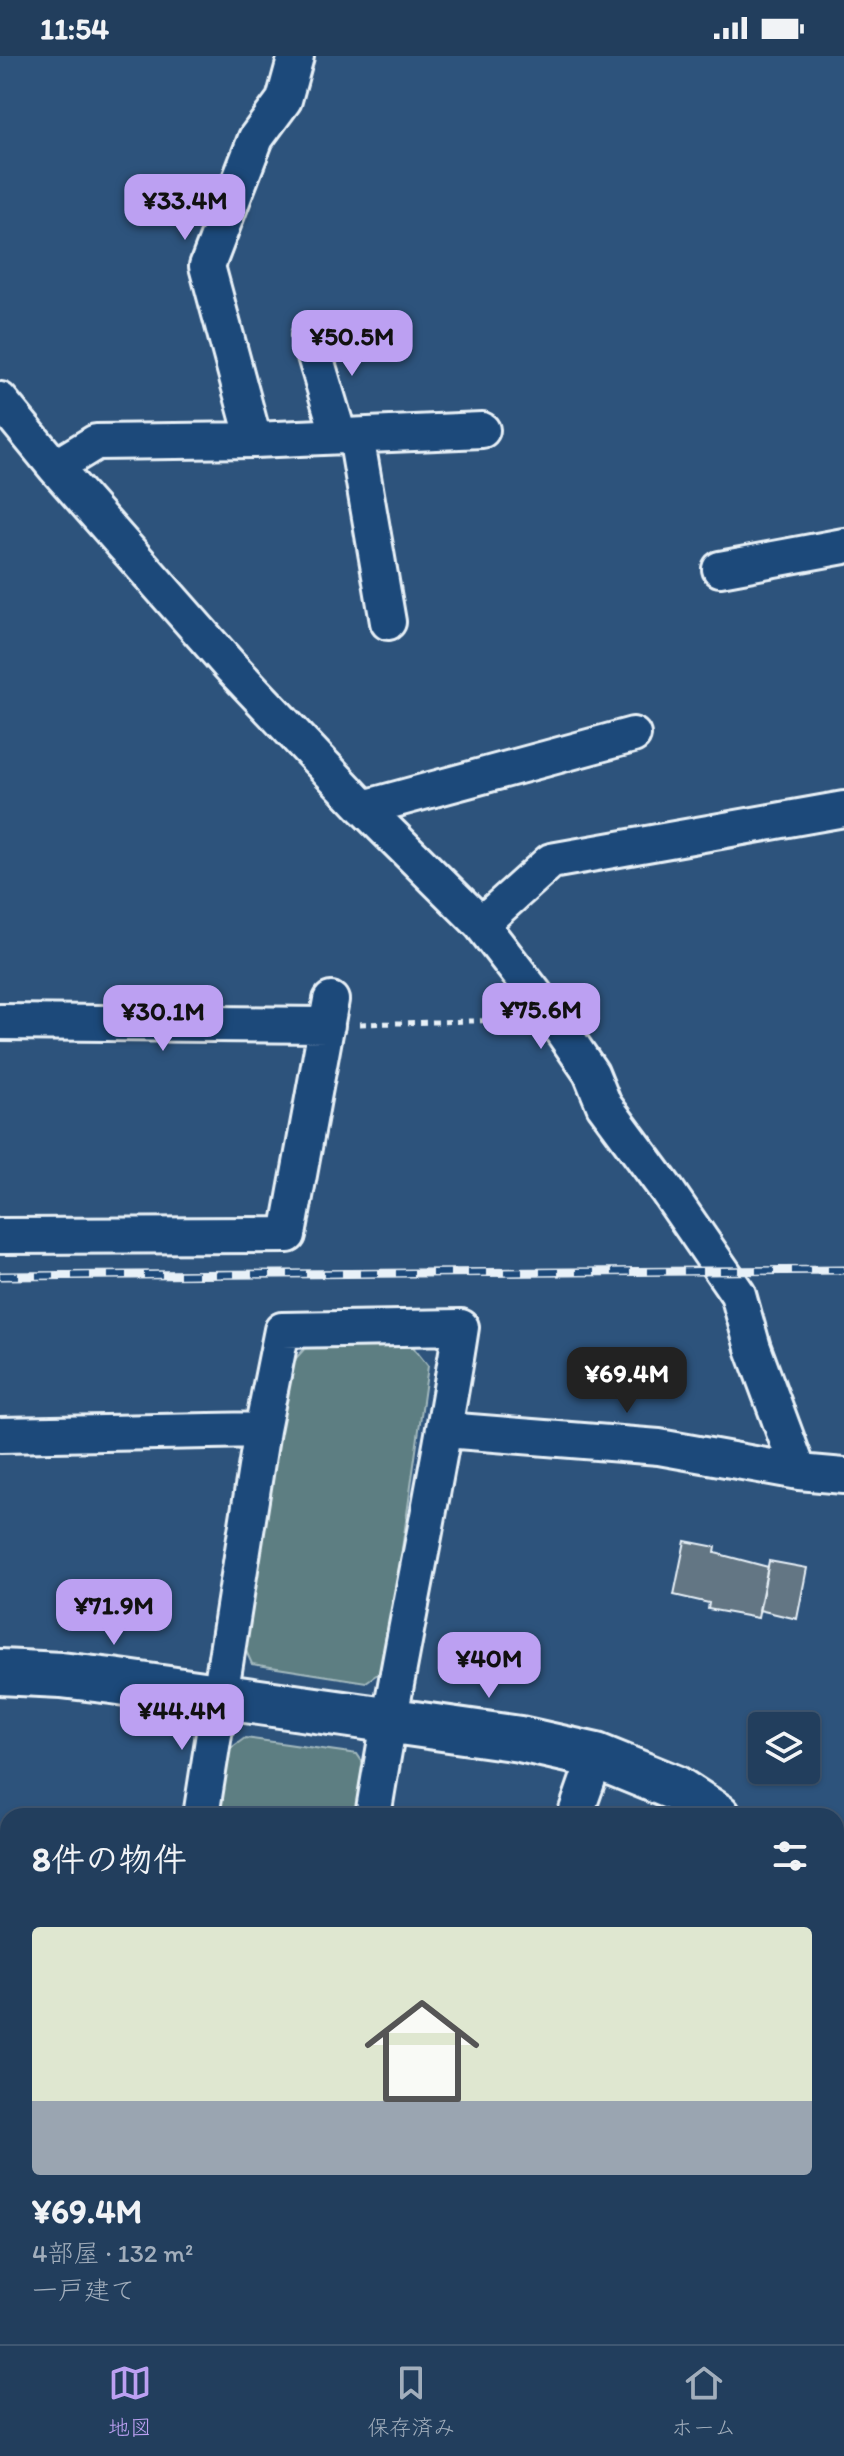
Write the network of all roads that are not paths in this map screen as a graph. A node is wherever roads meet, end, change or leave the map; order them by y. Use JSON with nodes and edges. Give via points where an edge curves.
{"nodes":[{"id":1,"x":296,"y":56,"type":"edge"},
{"id":2,"x":309,"y":336,"type":"dead end"},
{"id":3,"x":0,"y":400,"type":"edge"},
{"id":4,"x":482,"y":430,"type":"dead end"},
{"id":5,"x":347,"y":436,"type":"junction"},
{"id":6,"x":254,"y":440,"type":"junction"},
{"id":7,"x":55,"y":467,"type":"junction"},
{"id":8,"x":844,"y":546,"type":"edge"},
{"id":9,"x":720,"y":569,"type":"dead end"},
{"id":10,"x":388,"y":622,"type":"dead end"},
{"id":11,"x":633,"y":735,"type":"dead end"},
{"id":12,"x":364,"y":808,"type":"junction"},
{"id":13,"x":844,"y":809,"type":"edge"},
{"id":14,"x":481,"y":924,"type":"junction"},
{"id":15,"x":0,"y":1022,"type":"edge"},
{"id":16,"x":0,"y":1236,"type":"edge"},
{"id":17,"x":262,"y":1430,"type":"junction"},
{"id":18,"x":445,"y":1430,"type":"junction"},
{"id":19,"x":0,"y":1435,"type":"edge"},
{"id":20,"x":799,"y":1472,"type":"junction"},
{"id":21,"x":844,"y":1476,"type":"edge"},
{"id":22,"x":0,"y":1672,"type":"edge"},
{"id":23,"x":221,"y":1697,"type":"junction"},
{"id":24,"x":388,"y":1720,"type":"junction"},
{"id":25,"x":596,"y":1756,"type":"junction"},
{"id":26,"x":202,"y":1808,"type":"edge"},
{"id":27,"x":374,"y":1808,"type":"edge"},
{"id":28,"x":578,"y":1808,"type":"edge"},
{"id":29,"x":706,"y":1808,"type":"edge"}],
"edges":[{"from":1,"to":6,"type":"street","via":[[284,100],[256,138],[207,266]]},
{"from":2,"to":5,"type":"street"},
{"from":3,"to":7,"type":"street"},
{"from":4,"to":5,"type":"street"},
{"from":5,"to":6,"type":"street"},
{"from":5,"to":10,"type":"street"},
{"from":6,"to":7,"type":"street","via":[[96,442]]},
{"from":7,"to":12,"type":"street"},
{"from":8,"to":9,"type":"street"},
{"from":11,"to":12,"type":"street"},
{"from":12,"to":14,"type":"street"},
{"from":13,"to":14,"type":"street","via":[[551,861]]},
{"from":14,"to":20,"type":"street","via":[[554,1019],[591,1073],[604,1105],[738,1294]]},
{"from":15,"to":16,"type":"street","via":[[329,1013],[288,1235]]},
{"from":17,"to":18,"type":"street","via":[[282,1330],[461,1327]]},
{"from":17,"to":19,"type":"street"},
{"from":17,"to":23,"type":"street"},
{"from":18,"to":20,"type":"street","via":[[659,1447]]},
{"from":18,"to":24,"type":"street"},
{"from":20,"to":21,"type":"street"},
{"from":22,"to":23,"type":"street"},
{"from":23,"to":24,"type":"street"},
{"from":23,"to":26,"type":"street"},
{"from":24,"to":25,"type":"street"},
{"from":24,"to":27,"type":"street"},
{"from":25,"to":28,"type":"street"},
{"from":25,"to":29,"type":"street","via":[[675,1788]]}]}
